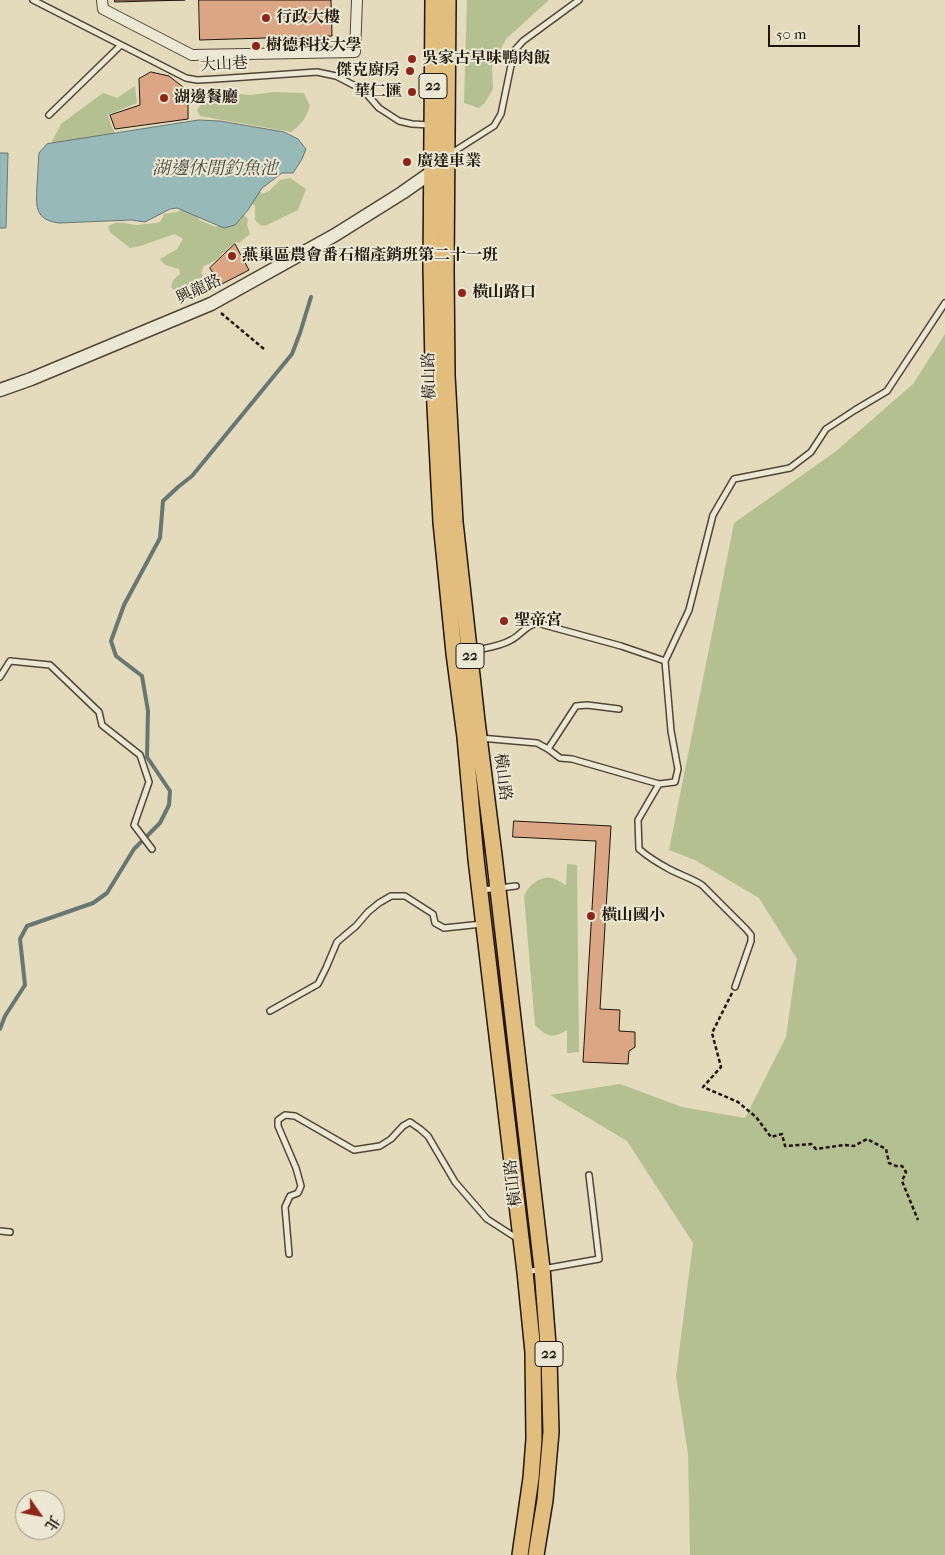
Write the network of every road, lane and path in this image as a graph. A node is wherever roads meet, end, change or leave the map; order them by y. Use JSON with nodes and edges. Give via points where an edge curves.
{"nodes":[{"id":1,"x":33,"y":0,"type":"edge"},
{"id":2,"x":102,"y":0,"type":"edge"},
{"id":3,"x":357,"y":0,"type":"edge"},
{"id":4,"x":432,"y":0,"type":"edge"},
{"id":5,"x":448,"y":0,"type":"edge"},
{"id":6,"x":579,"y":0,"type":"edge"},
{"id":7,"x":121,"y":45,"type":"junction"},
{"id":8,"x":48,"y":115,"type":"dead end"},
{"id":9,"x":440,"y":126,"type":"junction"},
{"id":10,"x":446,"y":157,"type":"junction"},
{"id":11,"x":432,"y":172,"type":"junction"},
{"id":12,"x":945,"y":303,"type":"edge"},
{"id":13,"x":211,"y":304,"type":"junction"},
{"id":14,"x":264,"y":350,"type":"dead end"},
{"id":15,"x":0,"y":390,"type":"edge"},
{"id":16,"x":470,"y":652,"type":"junction"},
{"id":17,"x":454,"y":653,"type":"junction"},
{"id":18,"x":665,"y":661,"type":"junction"},
{"id":19,"x":0,"y":678,"type":"edge"},
{"id":20,"x":619,"y":708,"type":"dead end"},
{"id":21,"x":472,"y":737,"type":"junction"},
{"id":22,"x":548,"y":749,"type":"junction"},
{"id":23,"x":659,"y":784,"type":"junction"},
{"id":24,"x":152,"y":849,"type":"dead end"},
{"id":25,"x":516,"y":886,"type":"dead end"},
{"id":26,"x":498,"y":888,"type":"junction"},
{"id":27,"x":480,"y":890,"type":"junction"},
{"id":28,"x":483,"y":923,"type":"junction"},
{"id":29,"x":735,"y":987,"type":"joint"},
{"id":30,"x":270,"y":1011,"type":"dead end"},
{"id":31,"x":589,"y":1175,"type":"dead end"},
{"id":32,"x":918,"y":1220,"type":"dead end"},
{"id":33,"x":0,"y":1231,"type":"edge"},
{"id":34,"x":10,"y":1232,"type":"dead end"},
{"id":35,"x":522,"y":1241,"type":"junction"},
{"id":36,"x":290,"y":1254,"type":"dead end"},
{"id":37,"x":542,"y":1268,"type":"junction"},
{"id":38,"x":525,"y":1272,"type":"junction"},
{"id":39,"x":520,"y":1555,"type":"edge"},
{"id":40,"x":536,"y":1555,"type":"edge"}],
"edges":[{"from":1,"to":7,"type":"lane","name":"大山巷"},
{"from":2,"to":3,"type":"street","via":[[103,9],[192,55],[355,52]]},
{"from":4,"to":9,"type":"main road","name":"橫山路","number":"22"},
{"from":5,"to":9,"type":"main road","name":"橫山路","number":"22"},
{"from":6,"to":10,"type":"lane","via":[[514,51],[501,114],[494,126]]},
{"from":7,"to":8,"type":"lane"},
{"from":7,"to":9,"type":"lane","name":"大山巷","via":[[191,79],[317,72],[336,76],[363,90],[378,108],[399,121]]},
{"from":9,"to":10,"type":"main road","name":"橫山路","number":"22"},
{"from":9,"to":11,"type":"main road","name":"橫山路","number":"22"},
{"from":10,"to":11,"type":"street","name":"興龍路"},
{"from":10,"to":16,"type":"main road","name":"橫山路","number":"22","via":[[447,375],[455,522]]},
{"from":11,"to":13,"type":"street","name":"興龍路","via":[[335,235]]},
{"from":11,"to":17,"type":"main road","name":"橫山路","number":"22","via":[[434,377],[441,522]]},
{"from":12,"to":18,"type":"lane","via":[[887,391],[826,430],[811,452],[790,468],[734,479],[713,515],[689,610]]},
{"from":13,"to":14,"type":"path"},
{"from":13,"to":15,"type":"street","name":"興龍路"},
{"from":16,"to":17,"type":"lane"},
{"from":16,"to":18,"type":"lane","via":[[511,640],[537,623]]},
{"from":16,"to":21,"type":"main road","name":"橫山路","number":"22"},
{"from":17,"to":21,"type":"main road","name":"橫山路","number":"22"},
{"from":18,"to":23,"type":"lane","via":[[678,769],[675,782]]},
{"from":19,"to":24,"type":"lane","via":[[10,662],[50,665],[99,712],[102,725],[140,754],[150,782],[134,825]]},
{"from":20,"to":22,"type":"lane","via":[[576,706]]},
{"from":21,"to":22,"type":"lane","via":[[537,744]]},
{"from":21,"to":26,"type":"main road","name":"橫山路","number":"22"},
{"from":21,"to":27,"type":"main road","name":"橫山路","number":"22"},
{"from":22,"to":23,"type":"lane","via":[[560,758]]},
{"from":23,"to":29,"type":"lane","via":[[638,820],[639,849],[702,885],[751,935]]},
{"from":25,"to":26,"type":"lane"},
{"from":26,"to":27,"type":"lane"},
{"from":26,"to":37,"type":"main road","name":"橫山路","number":"22"},
{"from":27,"to":28,"type":"main road","name":"橫山路","number":"22"},
{"from":28,"to":30,"type":"lane","via":[[444,928],[435,923],[433,914],[419,904],[405,896],[391,896],[368,912],[337,942],[318,984]]},
{"from":28,"to":35,"type":"main road","name":"橫山路","number":"22"},
{"from":29,"to":32,"type":"path","via":[[712,1033],[721,1067],[703,1087],[738,1102],[756,1117],[771,1138],[782,1134],[785,1146],[811,1144],[816,1149],[854,1146],[867,1139],[886,1149],[889,1164],[902,1166],[906,1172],[902,1181]]},
{"from":31,"to":37,"type":"lane","via":[[599,1259]]},
{"from":33,"to":34,"type":"lane"},
{"from":35,"to":36,"type":"lane","via":[[487,1219],[455,1182],[428,1136],[410,1122],[380,1146],[354,1150],[295,1116],[285,1115],[278,1120],[278,1126],[301,1186],[298,1193],[290,1196],[285,1207]]},
{"from":35,"to":38,"type":"main road","name":"橫山路","number":"22"},
{"from":37,"to":38,"type":"lane"},
{"from":37,"to":40,"type":"main road","name":"橫山路","number":"22","via":[[551,1432]]},
{"from":38,"to":39,"type":"main road","name":"橫山路","number":"22","via":[[533,1352],[534,1439],[532,1478]]}]}
